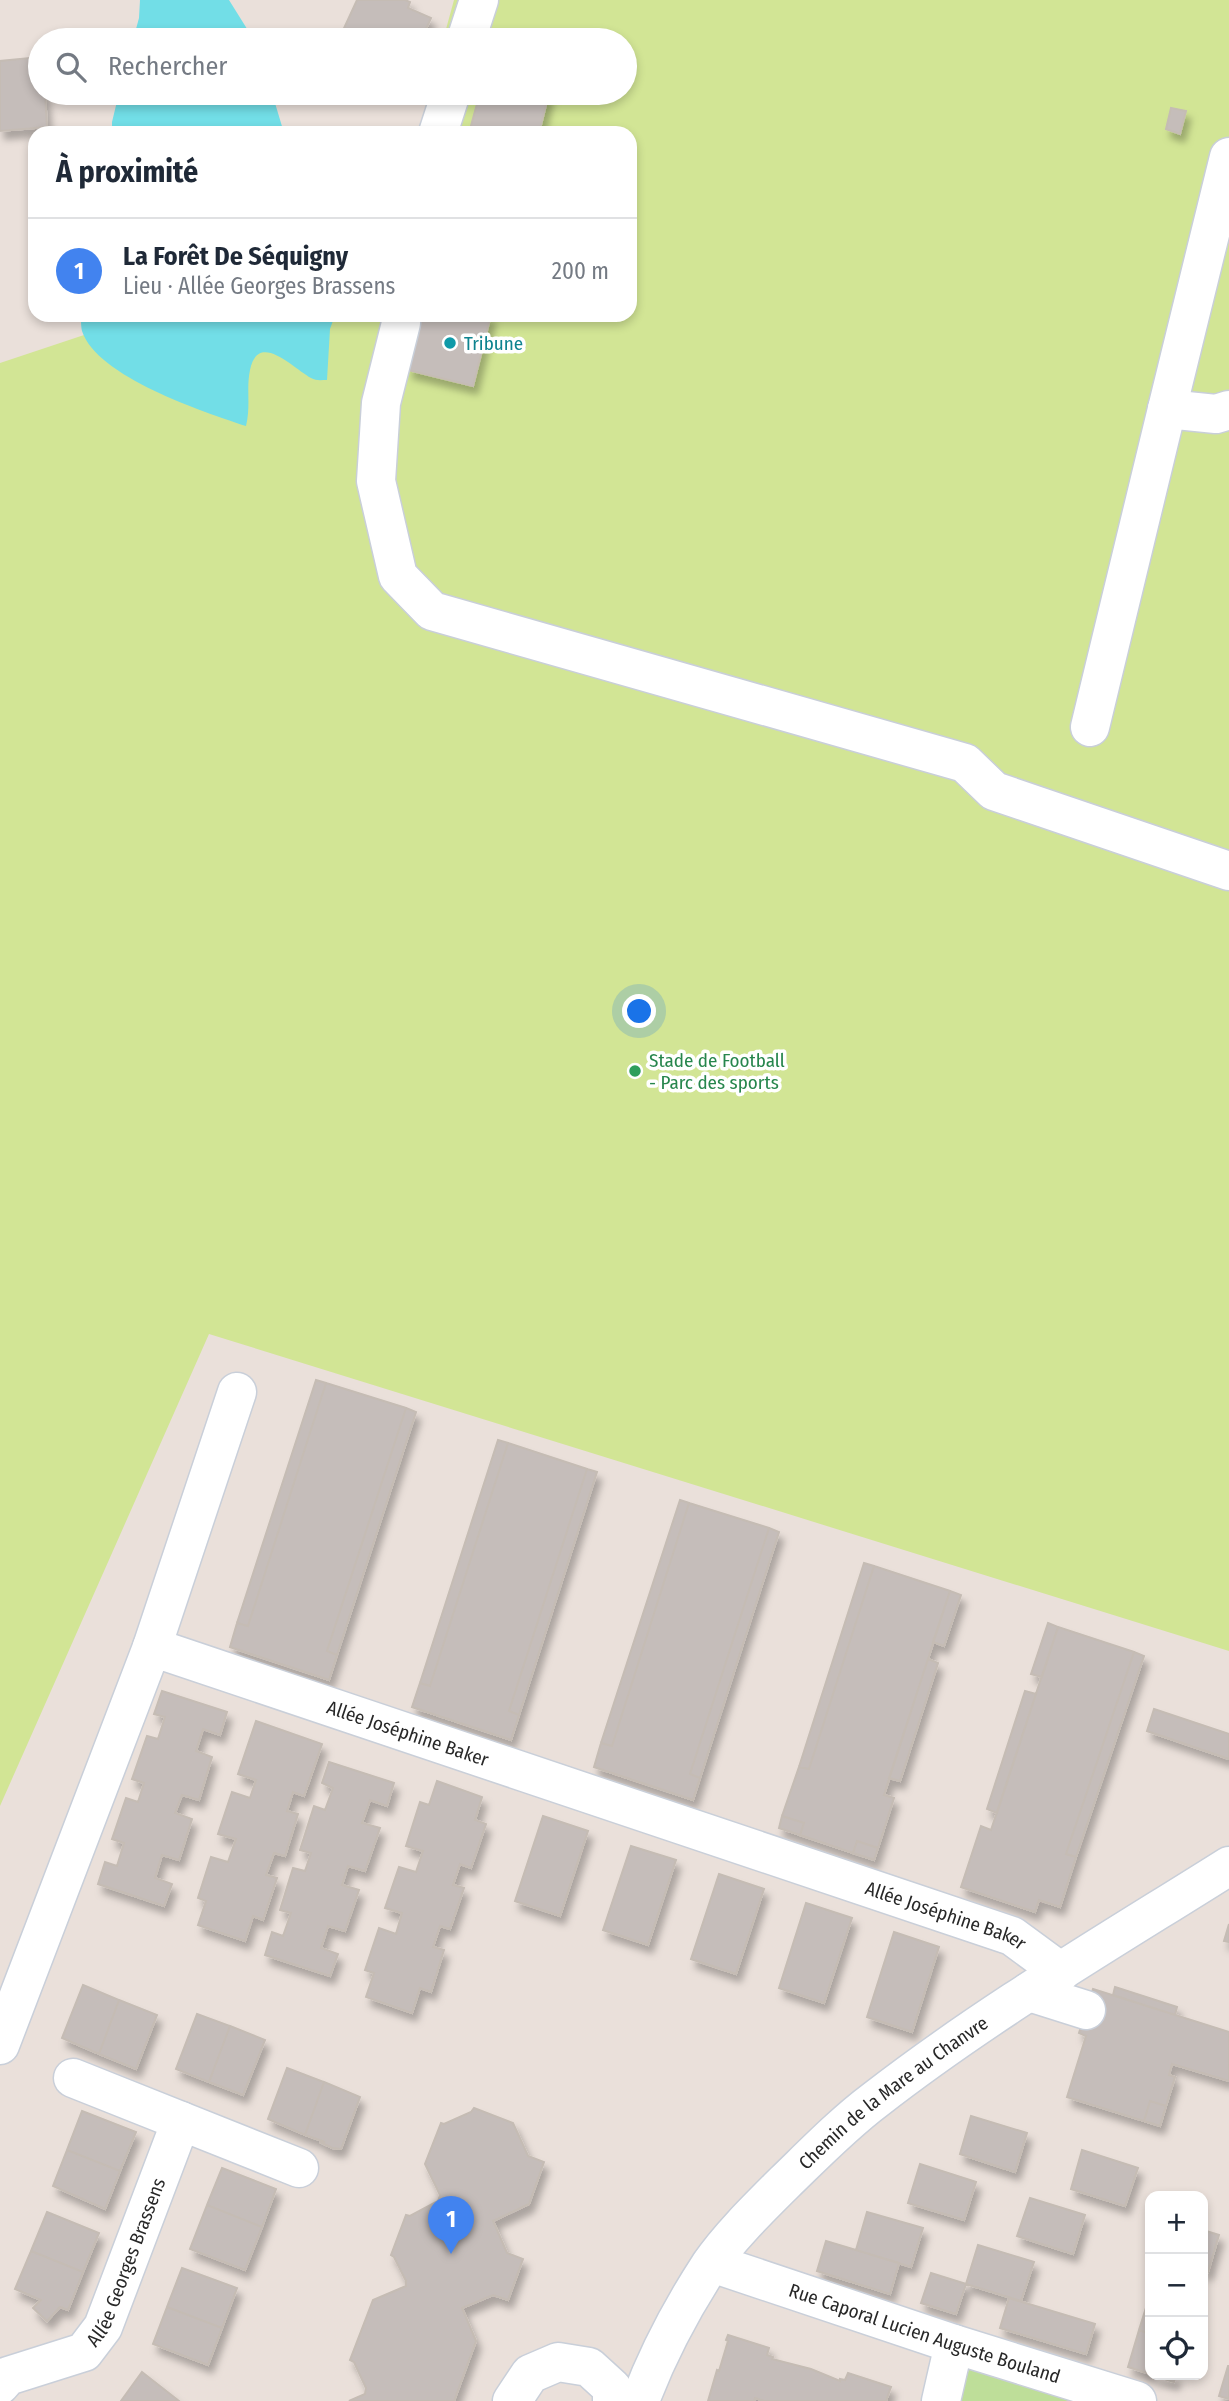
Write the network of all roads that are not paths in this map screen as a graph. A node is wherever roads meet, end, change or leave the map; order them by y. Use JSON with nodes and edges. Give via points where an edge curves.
{"nodes":[{"id":1,"x":479,"y":0,"type":"edge"},
{"id":2,"x":471,"y":28,"type":"edge"},
{"id":3,"x":447,"y":105,"type":"edge"},
{"id":4,"x":440,"y":126,"type":"edge"},
{"id":5,"x":1229,"y":157,"type":"edge"},
{"id":6,"x":401,"y":323,"type":"dead end"},
{"id":7,"x":1167,"y":409,"type":"junction"},
{"id":8,"x":1229,"y":410,"type":"edge"},
{"id":9,"x":1090,"y":727,"type":"dead end"},
{"id":10,"x":1229,"y":871,"type":"edge"},
{"id":11,"x":237,"y":1392,"type":"dead end"},
{"id":12,"x":152,"y":1647,"type":"junction"},
{"id":13,"x":1229,"y":1866,"type":"edge"},
{"id":14,"x":1061,"y":1972,"type":"junction"},
{"id":15,"x":1029,"y":1992,"type":"junction"},
{"id":16,"x":1086,"y":2010,"type":"dead end"},
{"id":17,"x":0,"y":2045,"type":"edge"},
{"id":18,"x":73,"y":2078,"type":"dead end"},
{"id":19,"x":181,"y":2122,"type":"junction"},
{"id":20,"x":299,"y":2168,"type":"dead end"},
{"id":21,"x":712,"y":2263,"type":"junction"},
{"id":22,"x":954,"y":2344,"type":"junction"},
{"id":23,"x":0,"y":2385,"type":"edge"},
{"id":24,"x":512,"y":2401,"type":"edge"},
{"id":25,"x":612,"y":2401,"type":"edge"},
{"id":26,"x":640,"y":2401,"type":"edge"},
{"id":27,"x":940,"y":2401,"type":"edge"},
{"id":28,"x":1138,"y":2401,"type":"edge"}],
"edges":[{"from":1,"to":2,"type":"street"},
{"from":3,"to":4,"type":"street"},
{"from":5,"to":7,"type":"street"},
{"from":6,"to":10,"type":"street","via":[[381,402],[376,481],[398,576],[432,611],[965,763],[994,791]]},
{"from":7,"to":8,"type":"street","via":[[1216,414]]},
{"from":7,"to":9,"type":"street"},
{"from":11,"to":12,"type":"street"},
{"from":12,"to":14,"type":"street","name":"Allée Joséphine Baker","via":[[1012,1936]]},
{"from":12,"to":17,"type":"street"},
{"from":13,"to":14,"type":"street","name":"Chemin de la Mare au Chanvre"},
{"from":14,"to":15,"type":"street","name":"Chemin de la Mare au Chanvre"},
{"from":15,"to":16,"type":"street"},
{"from":15,"to":21,"type":"street","name":"Chemin de la Mare au Chanvre","via":[[874,2101],[771,2196]]},
{"from":18,"to":19,"type":"street"},
{"from":19,"to":20,"type":"street"},
{"from":19,"to":23,"type":"street","name":"Allée Georges Brassens","via":[[103,2327],[84,2352],[8,2376]]},
{"from":21,"to":22,"type":"street","name":"Rue Caporal Lucien Auguste Bouland"},
{"from":21,"to":26,"type":"street","name":"Chemin de la Mare au Chanvre","via":[[668,2334]]},
{"from":22,"to":27,"type":"street"},
{"from":22,"to":28,"type":"street","name":"Rue Caporal Lucien Auguste Bouland"},
{"from":24,"to":25,"type":"street","via":[[530,2374],[558,2362],[589,2367],[612,2388]]}]}
